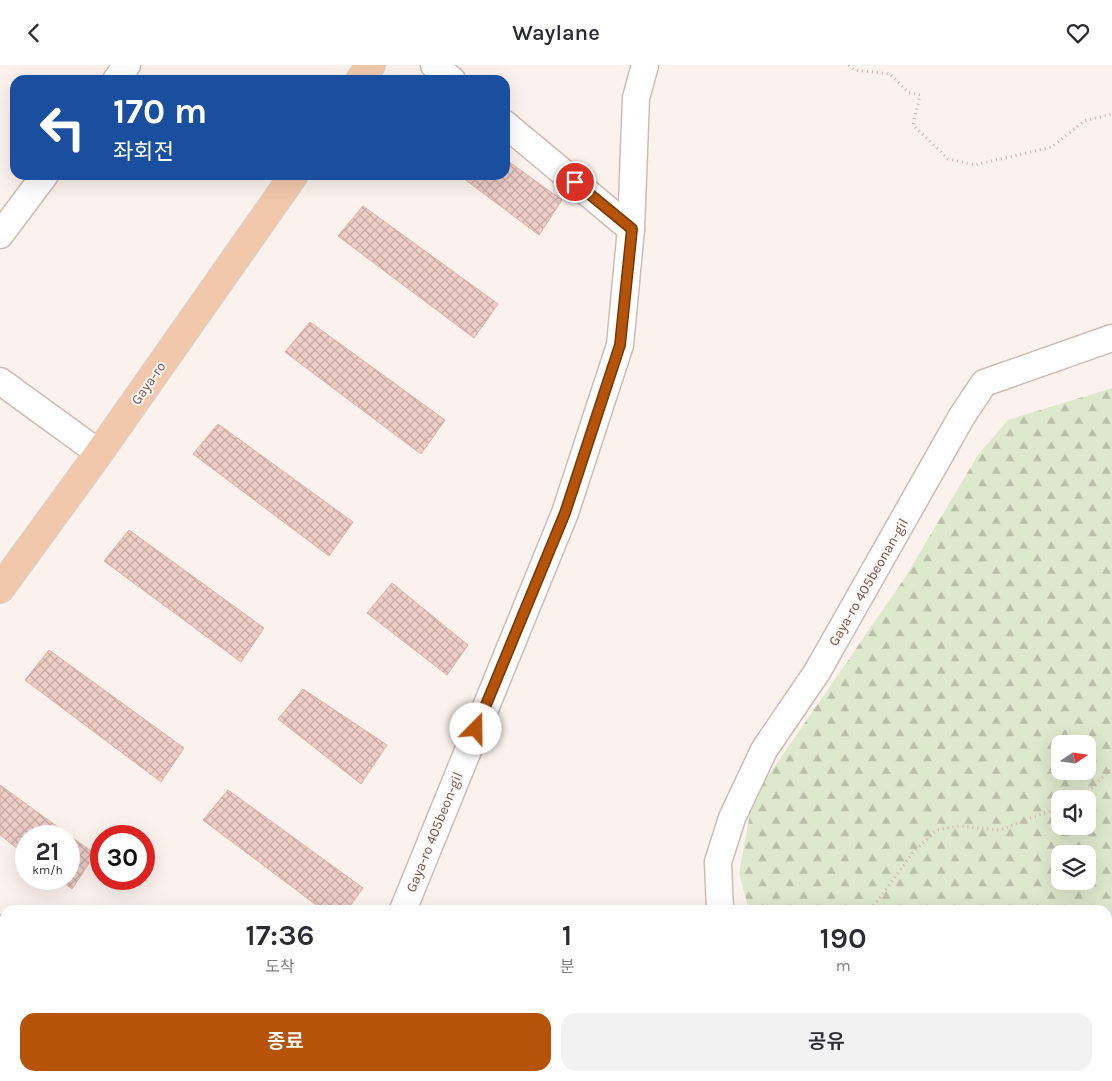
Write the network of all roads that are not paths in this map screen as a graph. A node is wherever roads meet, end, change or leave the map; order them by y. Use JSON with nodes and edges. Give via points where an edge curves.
{"nodes":[{"id":1,"x":128,"y":65,"type":"edge"},
{"id":2,"x":434,"y":65,"type":"edge"},
{"id":3,"x":645,"y":65,"type":"edge"},
{"id":4,"x":120,"y":75,"type":"edge"},
{"id":5,"x":446,"y":75,"type":"edge"},
{"id":6,"x":510,"y":128,"type":"edge"},
{"id":7,"x":41,"y":180,"type":"edge"},
{"id":8,"x":290,"y":180,"type":"edge"},
{"id":9,"x":632,"y":229,"type":"junction"},
{"id":10,"x":0,"y":235,"type":"edge"},
{"id":11,"x":1112,"y":338,"type":"edge"},
{"id":12,"x":0,"y":381,"type":"edge"},
{"id":13,"x":99,"y":453,"type":"junction"},
{"id":14,"x":0,"y":589,"type":"edge"},
{"id":15,"x":405,"y":905,"type":"edge"},
{"id":16,"x":720,"y":905,"type":"edge"}],
"edges":[{"from":1,"to":4,"type":"street"},
{"from":2,"to":5,"type":"street"},
{"from":3,"to":9,"type":"street","name":"Gaya-ro 405beon-gil","via":[[636,99]]},
{"from":6,"to":9,"type":"street"},
{"from":7,"to":10,"type":"street"},
{"from":8,"to":13,"type":"main road","name":"Gaya-ro"},
{"from":9,"to":15,"type":"street","name":"Gaya-ro 405beon-gil","via":[[620,345],[568,503]]},
{"from":11,"to":16,"type":"street","name":"Gaya-ro 405beonan-gil","via":[[984,383],[962,416],[817,672],[764,750],[732,818],[718,861]]},
{"from":12,"to":13,"type":"street"},
{"from":13,"to":14,"type":"main road","name":"Gaya-ro"}]}
